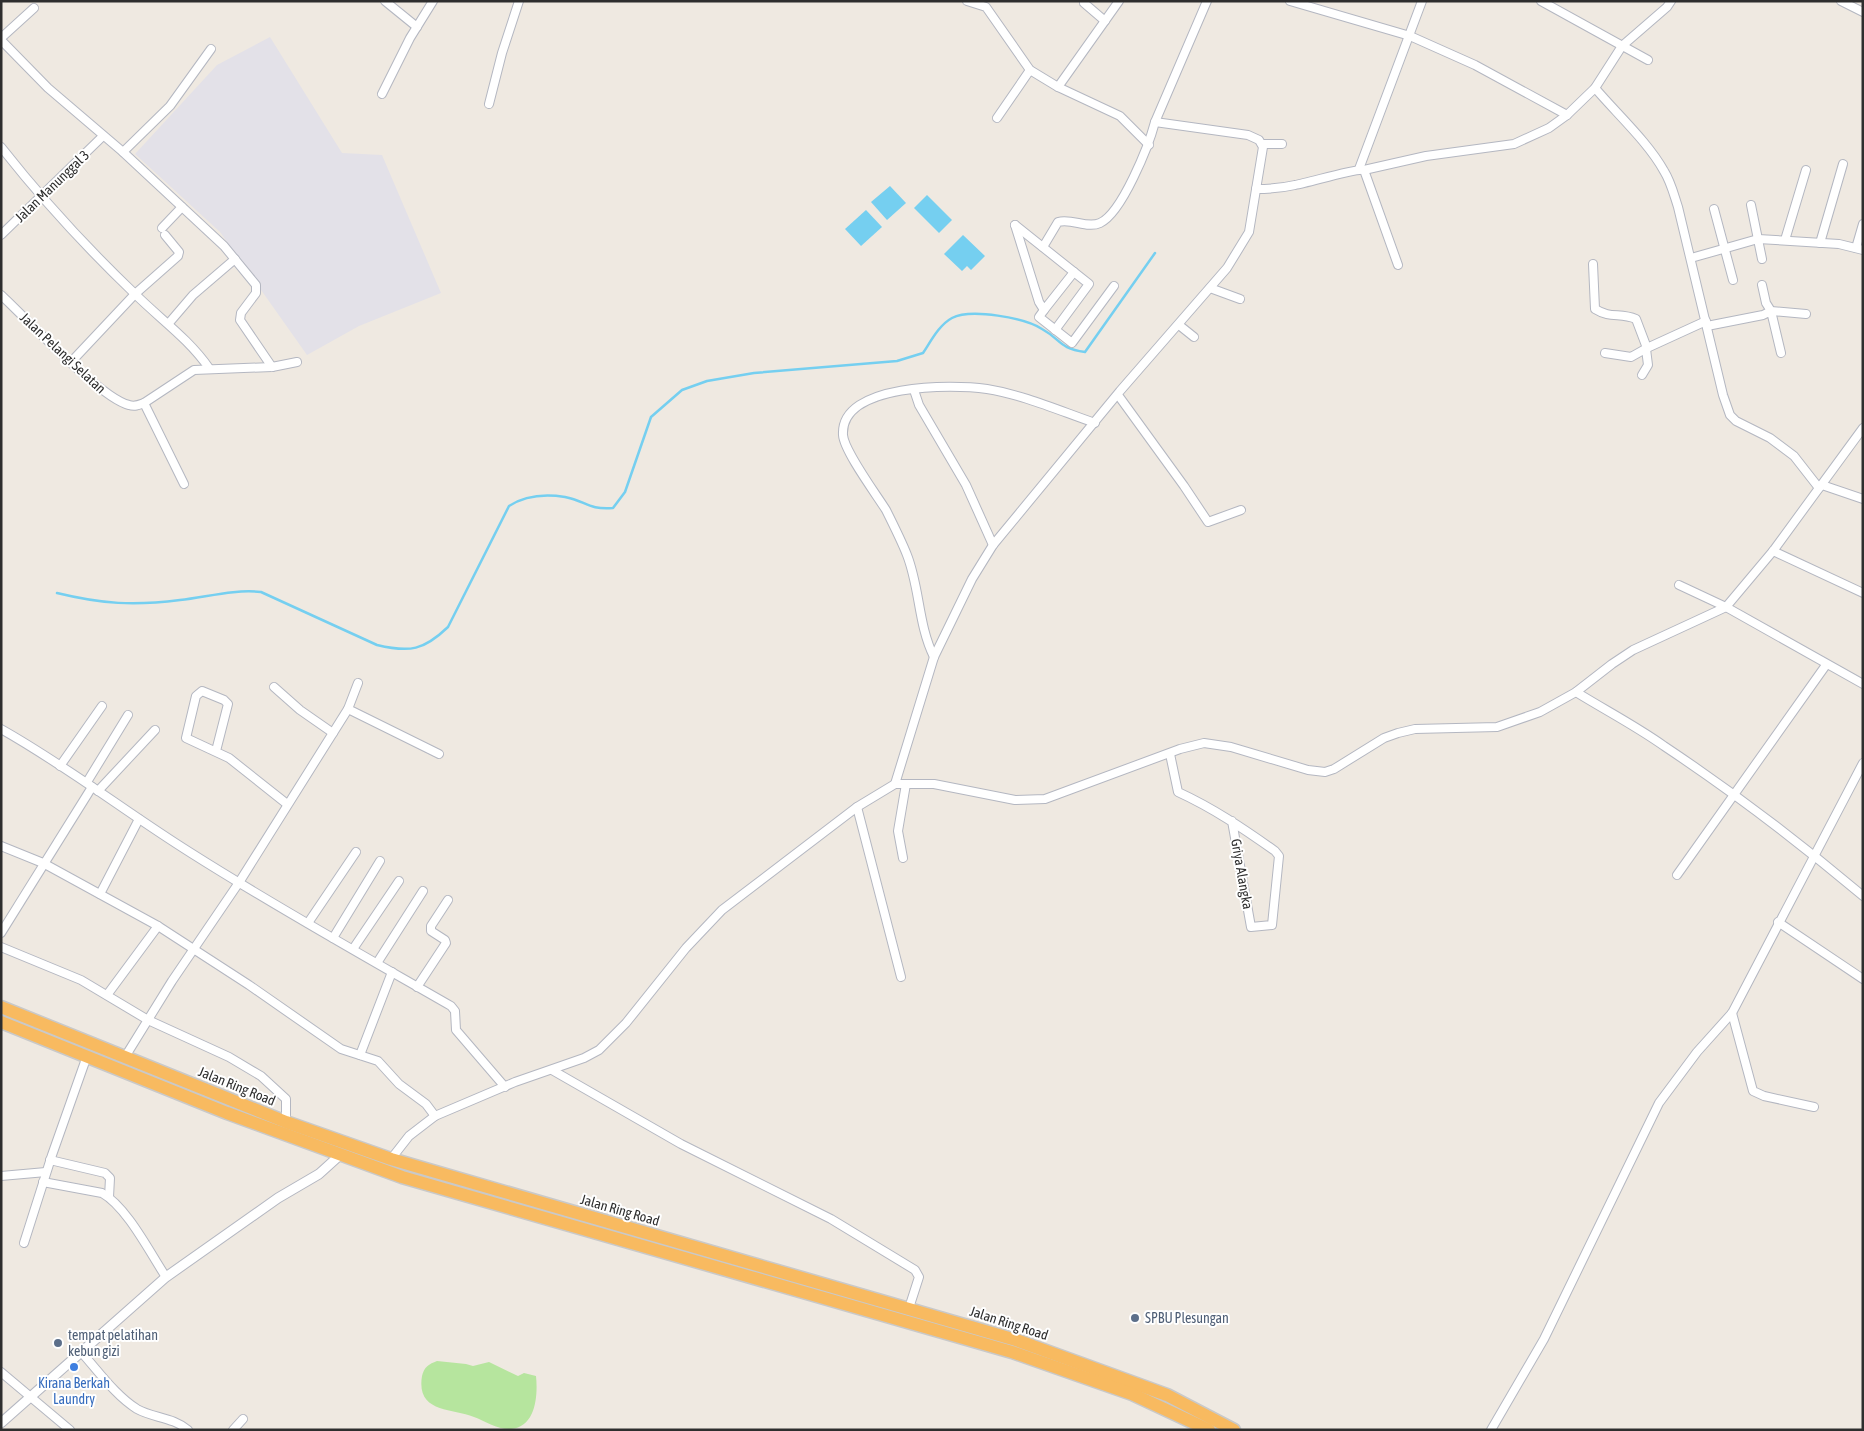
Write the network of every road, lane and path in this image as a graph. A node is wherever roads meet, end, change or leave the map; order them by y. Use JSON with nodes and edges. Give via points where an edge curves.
{"nodes":[{"id":1,"x":385,"y":1,"type":"edge"},
{"id":2,"x":434,"y":1,"type":"edge"},
{"id":3,"x":519,"y":1,"type":"edge"},
{"id":4,"x":967,"y":1,"type":"edge"},
{"id":5,"x":1119,"y":1,"type":"edge"},
{"id":6,"x":1207,"y":1,"type":"edge"},
{"id":7,"x":1290,"y":1,"type":"edge"},
{"id":8,"x":1422,"y":1,"type":"edge"},
{"id":9,"x":1541,"y":1,"type":"edge"},
{"id":10,"x":1671,"y":1,"type":"edge"},
{"id":11,"x":1841,"y":1,"type":"edge"},
{"id":12,"x":1084,"y":3,"type":"dead end"},
{"id":13,"x":987,"y":4,"type":"edge"},
{"id":14,"x":34,"y":8,"type":"dead end"},
{"id":15,"x":1863,"y":12,"type":"edge"},
{"id":16,"x":1105,"y":20,"type":"junction"},
{"id":17,"x":417,"y":27,"type":"junction"},
{"id":18,"x":1410,"y":36,"type":"junction"},
{"id":19,"x":1,"y":39,"type":"edge"},
{"id":20,"x":1622,"y":46,"type":"junction"},
{"id":21,"x":211,"y":49,"type":"dead end"},
{"id":22,"x":1648,"y":60,"type":"dead end"},
{"id":23,"x":1030,"y":70,"type":"junction"},
{"id":24,"x":1058,"y":87,"type":"junction"},
{"id":25,"x":1595,"y":88,"type":"junction"},
{"id":26,"x":382,"y":94,"type":"dead end"},
{"id":27,"x":489,"y":104,"type":"dead end"},
{"id":28,"x":1567,"y":115,"type":"junction"},
{"id":29,"x":997,"y":118,"type":"dead end"},
{"id":30,"x":1155,"y":122,"type":"junction"},
{"id":31,"x":103,"y":136,"type":"junction"},
{"id":32,"x":1262,"y":144,"type":"junction"},
{"id":33,"x":1282,"y":144,"type":"dead end"},
{"id":34,"x":1149,"y":145,"type":"junction"},
{"id":35,"x":1,"y":147,"type":"edge"},
{"id":36,"x":123,"y":152,"type":"junction"},
{"id":37,"x":1842,"y":164,"type":"dead end"},
{"id":38,"x":1361,"y":169,"type":"junction"},
{"id":39,"x":1806,"y":170,"type":"dead end"},
{"id":40,"x":1256,"y":189,"type":"junction"},
{"id":41,"x":41,"y":197,"type":"junction"},
{"id":42,"x":1751,"y":205,"type":"dead end"},
{"id":43,"x":182,"y":207,"type":"junction"},
{"id":44,"x":1714,"y":208,"type":"dead end"},
{"id":45,"x":1863,"y":224,"type":"edge"},
{"id":46,"x":1,"y":235,"type":"edge"},
{"id":47,"x":1758,"y":240,"type":"junction"},
{"id":48,"x":1785,"y":240,"type":"junction"},
{"id":49,"x":1820,"y":243,"type":"junction"},
{"id":50,"x":1043,"y":248,"type":"junction"},
{"id":51,"x":1724,"y":248,"type":"junction"},
{"id":52,"x":1859,"y":249,"type":"edge"},
{"id":53,"x":1691,"y":258,"type":"junction"},
{"id":54,"x":234,"y":259,"type":"junction"},
{"id":55,"x":1762,"y":259,"type":"dead end"},
{"id":56,"x":1593,"y":264,"type":"dead end"},
{"id":57,"x":1398,"y":265,"type":"dead end"},
{"id":58,"x":1074,"y":272,"type":"junction"},
{"id":59,"x":1733,"y":280,"type":"dead end"},
{"id":60,"x":1762,"y":285,"type":"dead end"},
{"id":61,"x":1114,"y":286,"type":"dead end"},
{"id":62,"x":1210,"y":288,"type":"junction"},
{"id":63,"x":135,"y":294,"type":"junction"},
{"id":64,"x":1,"y":295,"type":"edge"},
{"id":65,"x":1240,"y":299,"type":"dead end"},
{"id":66,"x":1044,"y":310,"type":"junction"},
{"id":67,"x":1771,"y":311,"type":"junction"},
{"id":68,"x":1806,"y":314,"type":"dead end"},
{"id":69,"x":169,"y":323,"type":"junction"},
{"id":70,"x":1706,"y":324,"type":"junction"},
{"id":71,"x":1179,"y":325,"type":"junction"},
{"id":72,"x":1055,"y":330,"type":"junction"},
{"id":73,"x":1194,"y":338,"type":"dead end"},
{"id":74,"x":1646,"y":349,"type":"junction"},
{"id":75,"x":1605,"y":353,"type":"dead end"},
{"id":76,"x":1781,"y":353,"type":"dead end"},
{"id":77,"x":71,"y":362,"type":"junction"},
{"id":78,"x":297,"y":362,"type":"dead end"},
{"id":79,"x":272,"y":367,"type":"junction"},
{"id":80,"x":209,"y":368,"type":"junction"},
{"id":81,"x":1642,"y":375,"type":"dead end"},
{"id":82,"x":914,"y":390,"type":"junction"},
{"id":83,"x":1119,"y":393,"type":"junction"},
{"id":84,"x":144,"y":403,"type":"junction"},
{"id":85,"x":1095,"y":423,"type":"junction"},
{"id":86,"x":1863,"y":428,"type":"edge"},
{"id":87,"x":184,"y":484,"type":"dead end"},
{"id":88,"x":1820,"y":486,"type":"junction"},
{"id":89,"x":1863,"y":499,"type":"edge"},
{"id":90,"x":1241,"y":510,"type":"dead end"},
{"id":91,"x":993,"y":545,"type":"junction"},
{"id":92,"x":1773,"y":551,"type":"junction"},
{"id":93,"x":1679,"y":585,"type":"dead end"},
{"id":94,"x":1863,"y":593,"type":"edge"},
{"id":95,"x":1726,"y":607,"type":"junction"},
{"id":96,"x":934,"y":657,"type":"junction"},
{"id":97,"x":1826,"y":665,"type":"junction"},
{"id":98,"x":358,"y":683,"type":"dead end"},
{"id":99,"x":1863,"y":684,"type":"edge"},
{"id":100,"x":274,"y":687,"type":"dead end"},
{"id":101,"x":1576,"y":692,"type":"junction"},
{"id":102,"x":102,"y":706,"type":"dead end"},
{"id":103,"x":348,"y":710,"type":"junction"},
{"id":104,"x":128,"y":715,"type":"dead end"},
{"id":105,"x":1,"y":729,"type":"edge"},
{"id":106,"x":155,"y":730,"type":"dead end"},
{"id":107,"x":334,"y":733,"type":"junction"},
{"id":108,"x":216,"y":751,"type":"junction"},
{"id":109,"x":439,"y":754,"type":"dead end"},
{"id":110,"x":1170,"y":754,"type":"junction"},
{"id":111,"x":1863,"y":763,"type":"edge"},
{"id":112,"x":60,"y":766,"type":"junction"},
{"id":113,"x":895,"y":784,"type":"junction"},
{"id":114,"x":906,"y":784,"type":"junction"},
{"id":115,"x":92,"y":787,"type":"junction"},
{"id":116,"x":1734,"y":794,"type":"junction"},
{"id":117,"x":287,"y":804,"type":"junction"},
{"id":118,"x":857,"y":807,"type":"junction"},
{"id":119,"x":139,"y":819,"type":"junction"},
{"id":120,"x":1232,"y":821,"type":"junction"},
{"id":121,"x":1,"y":846,"type":"edge"},
{"id":122,"x":356,"y":852,"type":"dead end"},
{"id":123,"x":1814,"y":855,"type":"junction"},
{"id":124,"x":902,"y":858,"type":"dead end"},
{"id":125,"x":380,"y":861,"type":"dead end"},
{"id":126,"x":43,"y":864,"type":"junction"},
{"id":127,"x":1677,"y":875,"type":"dead end"},
{"id":128,"x":399,"y":881,"type":"dead end"},
{"id":129,"x":240,"y":882,"type":"junction"},
{"id":130,"x":424,"y":891,"type":"dead end"},
{"id":131,"x":100,"y":894,"type":"junction"},
{"id":132,"x":1863,"y":896,"type":"edge"},
{"id":133,"x":448,"y":900,"type":"dead end"},
{"id":134,"x":1778,"y":922,"type":"junction"},
{"id":135,"x":308,"y":923,"type":"junction"},
{"id":136,"x":158,"y":926,"type":"junction"},
{"id":137,"x":1,"y":934,"type":"edge"},
{"id":138,"x":333,"y":938,"type":"junction"},
{"id":139,"x":1,"y":948,"type":"edge"},
{"id":140,"x":194,"y":949,"type":"junction"},
{"id":141,"x":353,"y":949,"type":"junction"},
{"id":142,"x":377,"y":963,"type":"junction"},
{"id":143,"x":392,"y":972,"type":"junction"},
{"id":144,"x":901,"y":977,"type":"dead end"},
{"id":145,"x":1863,"y":979,"type":"edge"},
{"id":146,"x":417,"y":987,"type":"junction"},
{"id":147,"x":107,"y":995,"type":"junction"},
{"id":148,"x":1,"y":1007,"type":"edge"},
{"id":149,"x":1732,"y":1013,"type":"junction"},
{"id":150,"x":148,"y":1020,"type":"junction"},
{"id":151,"x":1,"y":1022,"type":"edge"},
{"id":152,"x":128,"y":1052,"type":"junction"},
{"id":153,"x":360,"y":1054,"type":"junction"},
{"id":154,"x":87,"y":1056,"type":"junction"},
{"id":155,"x":552,"y":1070,"type":"junction"},
{"id":156,"x":505,"y":1087,"type":"junction"},
{"id":157,"x":1814,"y":1107,"type":"dead end"},
{"id":158,"x":435,"y":1116,"type":"junction"},
{"id":159,"x":286,"y":1122,"type":"junction"},
{"id":160,"x":340,"y":1155,"type":"junction"},
{"id":161,"x":391,"y":1159,"type":"junction"},
{"id":162,"x":50,"y":1160,"type":"junction"},
{"id":163,"x":46,"y":1172,"type":"junction"},
{"id":164,"x":1,"y":1176,"type":"edge"},
{"id":165,"x":43,"y":1182,"type":"junction"},
{"id":166,"x":109,"y":1197,"type":"junction"},
{"id":167,"x":24,"y":1243,"type":"dead end"},
{"id":168,"x":166,"y":1277,"type":"junction"},
{"id":169,"x":909,"y":1308,"type":"junction"},
{"id":170,"x":987,"y":1331,"type":"junction"},
{"id":171,"x":983,"y":1344,"type":"junction"},
{"id":172,"x":82,"y":1353,"type":"junction"},
{"id":173,"x":1,"y":1372,"type":"edge"},
{"id":174,"x":30,"y":1396,"type":"junction"},
{"id":175,"x":243,"y":1419,"type":"dead end"},
{"id":176,"x":1,"y":1423,"type":"edge"},
{"id":177,"x":70,"y":1430,"type":"edge"},
{"id":178,"x":188,"y":1430,"type":"edge"},
{"id":179,"x":233,"y":1430,"type":"edge"},
{"id":180,"x":1209,"y":1430,"type":"edge"},
{"id":181,"x":1234,"y":1430,"type":"edge"},
{"id":182,"x":1491,"y":1430,"type":"edge"}],
"edges":[{"from":1,"to":17,"type":"street"},
{"from":2,"to":17,"type":"street"},
{"from":3,"to":27,"type":"street"},
{"from":4,"to":13,"type":"street"},
{"from":5,"to":16,"type":"street"},
{"from":6,"to":30,"type":"street"},
{"from":7,"to":18,"type":"street"},
{"from":8,"to":18,"type":"street"},
{"from":9,"to":20,"type":"street"},
{"from":10,"to":20,"type":"street"},
{"from":11,"to":15,"type":"street"},
{"from":12,"to":16,"type":"street"},
{"from":13,"to":23,"type":"street"},
{"from":14,"to":19,"type":"street"},
{"from":16,"to":24,"type":"street"},
{"from":17,"to":26,"type":"street"},
{"from":18,"to":28,"type":"street","via":[[1475,65]]},
{"from":18,"to":38,"type":"street"},
{"from":19,"to":31,"type":"street","via":[[41,81]]},
{"from":20,"to":22,"type":"street"},
{"from":20,"to":25,"type":"street"},
{"from":21,"to":36,"type":"street","via":[[170,106]]},
{"from":23,"to":24,"type":"street"},
{"from":23,"to":29,"type":"street"},
{"from":24,"to":34,"type":"street","via":[[1120,116]]},
{"from":25,"to":28,"type":"street"},
{"from":25,"to":53,"type":"street","via":[[1664,171],[1678,207]]},
{"from":28,"to":38,"type":"street","via":[[1549,128],[1514,144]]},
{"from":30,"to":32,"type":"street","via":[[1248,135]]},
{"from":30,"to":34,"type":"street"},
{"from":31,"to":36,"type":"street"},
{"from":31,"to":41,"type":"street","name":"Jalan Manunggal 3"},
{"from":32,"to":33,"type":"street"},
{"from":32,"to":40,"type":"street"},
{"from":34,"to":50,"type":"street","via":[[1138,171],[1102,222],[1058,222]]},
{"from":35,"to":41,"type":"street"},
{"from":36,"to":43,"type":"street"},
{"from":37,"to":49,"type":"street"},
{"from":38,"to":40,"type":"street","via":[[1277,189]]},
{"from":38,"to":57,"type":"street"},
{"from":39,"to":48,"type":"street"},
{"from":40,"to":62,"type":"street","via":[[1246,237]]},
{"from":41,"to":46,"type":"street","name":"Jalan Manunggal 3"},
{"from":41,"to":63,"type":"street"},
{"from":42,"to":47,"type":"street"},
{"from":43,"to":54,"type":"street","via":[[207,228]]},
{"from":43,"to":63,"type":"street","via":[[163,232],[179,255]]},
{"from":44,"to":51,"type":"street"},
{"from":45,"to":52,"type":"street"},
{"from":47,"to":48,"type":"street"},
{"from":47,"to":51,"type":"street"},
{"from":47,"to":55,"type":"street"},
{"from":48,"to":49,"type":"street"},
{"from":49,"to":52,"type":"street"},
{"from":50,"to":58,"type":"street"},
{"from":50,"to":66,"type":"street","via":[[1015,225]]},
{"from":51,"to":53,"type":"street"},
{"from":51,"to":59,"type":"street"},
{"from":53,"to":70,"type":"street"},
{"from":54,"to":69,"type":"street"},
{"from":54,"to":79,"type":"street","via":[[256,285],[256,293],[241,312],[240,320]]},
{"from":56,"to":74,"type":"street","via":[[1595,310],[1607,316],[1636,319]]},
{"from":58,"to":66,"type":"street"},
{"from":58,"to":72,"type":"street","via":[[1089,284]]},
{"from":60,"to":67,"type":"street"},
{"from":61,"to":72,"type":"street","via":[[1072,343]]},
{"from":62,"to":65,"type":"street"},
{"from":62,"to":71,"type":"street"},
{"from":63,"to":69,"type":"street"},
{"from":63,"to":77,"type":"street"},
{"from":64,"to":77,"type":"street","name":"Jalan Pelangi Selatan"},
{"from":66,"to":72,"type":"street","via":[[1039,317]]},
{"from":67,"to":68,"type":"street"},
{"from":67,"to":70,"type":"street"},
{"from":67,"to":76,"type":"street"},
{"from":69,"to":80,"type":"street"},
{"from":70,"to":74,"type":"street"},
{"from":70,"to":88,"type":"street","via":[[1730,415],[1794,456]]},
{"from":71,"to":73,"type":"street"},
{"from":71,"to":83,"type":"street"},
{"from":74,"to":75,"type":"street","via":[[1631,357]]},
{"from":74,"to":81,"type":"street","via":[[1648,365]]},
{"from":77,"to":84,"type":"street","name":"Jalan Pelangi Selatan","via":[[112,397],[128,405]]},
{"from":78,"to":79,"type":"street"},
{"from":79,"to":80,"type":"street"},
{"from":80,"to":84,"type":"street","via":[[182,376]]},
{"from":82,"to":85,"type":"street","via":[[941,386],[988,389]]},
{"from":82,"to":91,"type":"street","via":[[966,485]]},
{"from":82,"to":96,"type":"street","via":[[883,394],[864,402],[846,419],[843,434],[844,442],[887,513],[907,554],[925,638]]},
{"from":83,"to":85,"type":"street"},
{"from":83,"to":90,"type":"street","via":[[1208,522]]},
{"from":84,"to":87,"type":"street"},
{"from":85,"to":91,"type":"street"},
{"from":86,"to":88,"type":"street"},
{"from":88,"to":89,"type":"street"},
{"from":88,"to":92,"type":"street"},
{"from":91,"to":96,"type":"street","via":[[972,579]]},
{"from":92,"to":94,"type":"street"},
{"from":92,"to":95,"type":"street"},
{"from":93,"to":95,"type":"street"},
{"from":95,"to":97,"type":"street"},
{"from":95,"to":101,"type":"street","via":[[1633,650]]},
{"from":96,"to":113,"type":"street"},
{"from":97,"to":99,"type":"street"},
{"from":97,"to":116,"type":"street"},
{"from":98,"to":103,"type":"street"},
{"from":100,"to":107,"type":"street"},
{"from":101,"to":110,"type":"street","via":[[1540,712],[1502,726],[1415,729],[1384,738],[1326,772],[1215,744],[1195,744]]},
{"from":101,"to":116,"type":"street","via":[[1662,744]]},
{"from":102,"to":112,"type":"street"},
{"from":103,"to":107,"type":"street"},
{"from":103,"to":109,"type":"street"},
{"from":104,"to":115,"type":"street"},
{"from":105,"to":112,"type":"street"},
{"from":106,"to":115,"type":"street"},
{"from":107,"to":117,"type":"street"},
{"from":108,"to":108,"type":"street","via":[[228,704],[202,692],[196,696],[184,736]]},
{"from":108,"to":117,"type":"street"},
{"from":110,"to":114,"type":"street","via":[[1045,799],[1030,801],[934,784]]},
{"from":110,"to":120,"type":"street","name":"Griya Alangka","via":[[1178,792]]},
{"from":111,"to":123,"type":"street"},
{"from":112,"to":115,"type":"street"},
{"from":113,"to":114,"type":"street"},
{"from":113,"to":118,"type":"street"},
{"from":114,"to":124,"type":"street","via":[[898,831]]},
{"from":115,"to":119,"type":"street"},
{"from":115,"to":126,"type":"street"},
{"from":116,"to":123,"type":"street"},
{"from":116,"to":127,"type":"street"},
{"from":117,"to":129,"type":"street"},
{"from":118,"to":144,"type":"street"},
{"from":118,"to":155,"type":"street","via":[[722,910],[599,1050]]},
{"from":119,"to":129,"type":"street"},
{"from":119,"to":131,"type":"street"},
{"from":120,"to":120,"type":"street","name":"Griya Alangka","via":[[1278,856],[1272,925],[1252,927]]},
{"from":121,"to":126,"type":"street"},
{"from":122,"to":135,"type":"street"},
{"from":123,"to":132,"type":"street"},
{"from":123,"to":134,"type":"street"},
{"from":125,"to":138,"type":"street"},
{"from":126,"to":131,"type":"street"},
{"from":126,"to":137,"type":"street"},
{"from":128,"to":141,"type":"street"},
{"from":129,"to":135,"type":"street"},
{"from":129,"to":140,"type":"street"},
{"from":130,"to":142,"type":"street"},
{"from":131,"to":136,"type":"street"},
{"from":133,"to":146,"type":"street","via":[[431,926],[431,931],[446,943]]},
{"from":134,"to":145,"type":"street"},
{"from":134,"to":149,"type":"street"},
{"from":135,"to":138,"type":"street"},
{"from":136,"to":140,"type":"street"},
{"from":136,"to":147,"type":"street"},
{"from":138,"to":141,"type":"street"},
{"from":139,"to":147,"type":"street","via":[[64,972]]},
{"from":140,"to":150,"type":"street"},
{"from":140,"to":153,"type":"street","via":[[328,1041],[341,1049]]},
{"from":141,"to":142,"type":"street"},
{"from":142,"to":143,"type":"street"},
{"from":143,"to":146,"type":"street"},
{"from":143,"to":153,"type":"street"},
{"from":146,"to":156,"type":"street","via":[[451,1006],[455,1011],[456,1030]]},
{"from":147,"to":150,"type":"street"},
{"from":148,"to":152,"type":"highway","name":"Jalan Ring Road"},
{"from":149,"to":157,"type":"street","via":[[1753,1091]]},
{"from":149,"to":182,"type":"street","via":[[1697,1052],[1659,1103],[1544,1339]]},
{"from":150,"to":152,"type":"street"},
{"from":150,"to":159,"type":"street","via":[[229,1057],[272,1085],[286,1099]]},
{"from":151,"to":154,"type":"highway","name":"Jalan Ring Road"},
{"from":152,"to":159,"type":"highway","name":"Jalan Ring Road"},
{"from":153,"to":158,"type":"street","via":[[378,1061]]},
{"from":154,"to":160,"type":"highway","name":"Jalan Ring Road"},
{"from":154,"to":162,"type":"street"},
{"from":155,"to":156,"type":"street"},
{"from":155,"to":169,"type":"street","via":[[681,1144],[831,1219],[915,1270],[919,1277]]},
{"from":156,"to":158,"type":"street"},
{"from":158,"to":161,"type":"street","via":[[409,1136]]},
{"from":159,"to":161,"type":"highway","name":"Jalan Ring Road"},
{"from":160,"to":168,"type":"street","via":[[319,1174],[278,1198]]},
{"from":160,"to":171,"type":"highway","name":"Jalan Ring Road","via":[[402,1177]]},
{"from":161,"to":169,"type":"highway","name":"Jalan Ring Road"},
{"from":162,"to":163,"type":"street"},
{"from":162,"to":166,"type":"street","via":[[105,1173],[110,1178]]},
{"from":163,"to":164,"type":"street"},
{"from":163,"to":165,"type":"street"},
{"from":165,"to":166,"type":"street"},
{"from":165,"to":167,"type":"street"},
{"from":166,"to":168,"type":"street"},
{"from":168,"to":172,"type":"street"},
{"from":169,"to":170,"type":"highway","name":"Jalan Ring Road"},
{"from":170,"to":171,"type":"highway"},
{"from":170,"to":181,"type":"highway","name":"Jalan Ring Road","via":[[1086,1364],[1166,1396]]},
{"from":171,"to":180,"type":"highway","name":"Jalan Ring Road","via":[[1106,1384]]},
{"from":172,"to":174,"type":"street"},
{"from":172,"to":178,"type":"street","via":[[126,1401],[139,1410],[172,1420]]},
{"from":173,"to":174,"type":"street"},
{"from":174,"to":176,"type":"street"},
{"from":174,"to":177,"type":"street"},
{"from":175,"to":179,"type":"street"}]}
